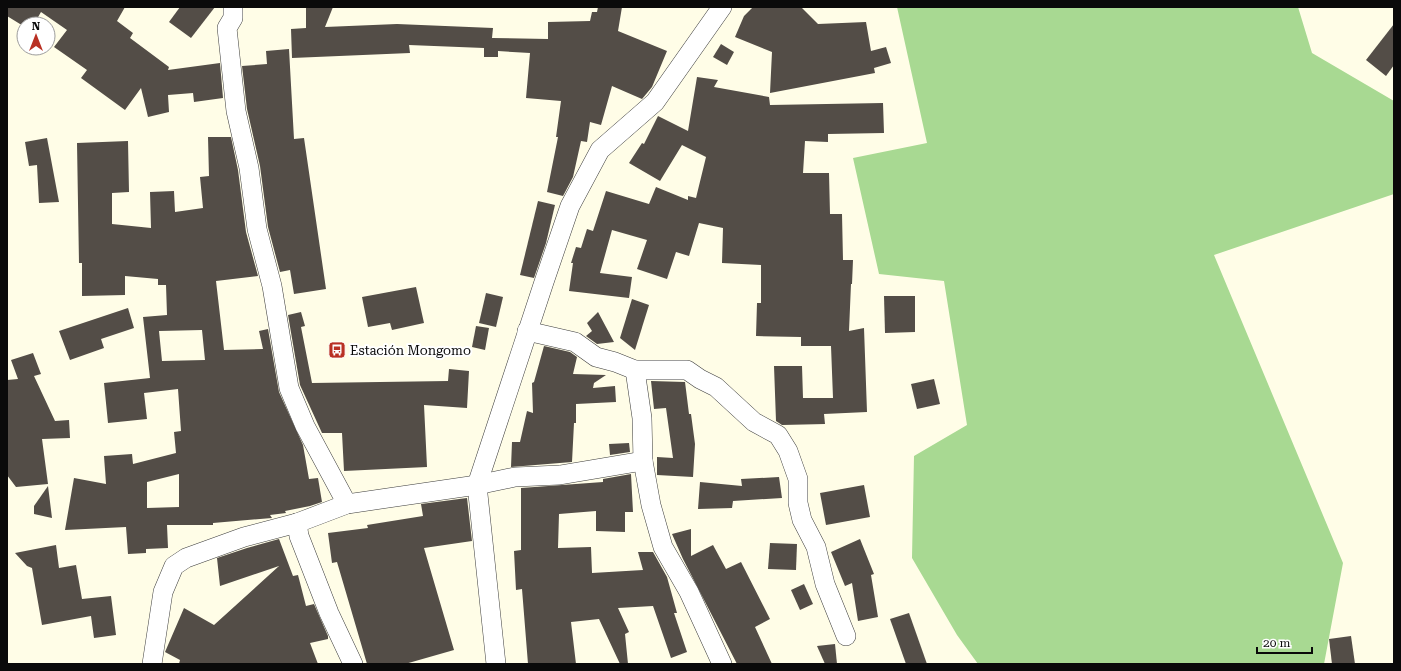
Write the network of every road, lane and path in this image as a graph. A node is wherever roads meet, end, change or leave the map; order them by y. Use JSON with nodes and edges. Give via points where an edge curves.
{"nodes":[{"id":1,"x":233,"y":7,"type":"edge"},
{"id":2,"x":722,"y":7,"type":"edge"},
{"id":3,"x":527,"y":331,"type":"junction"},
{"id":4,"x":635,"y":370,"type":"junction"},
{"id":5,"x":643,"y":461,"type":"junction"},
{"id":6,"x":477,"y":485,"type":"junction"},
{"id":7,"x":347,"y":504,"type":"junction"},
{"id":8,"x":297,"y":523,"type":"junction"},
{"id":9,"x":846,"y":636,"type":"dead end"},
{"id":10,"x":152,"y":664,"type":"edge"},
{"id":11,"x":353,"y":664,"type":"edge"},
{"id":12,"x":496,"y":664,"type":"edge"},
{"id":13,"x":722,"y":664,"type":"edge"}],
"edges":[{"from":1,"to":7,"type":"street","via":[[233,18],[227,28],[236,111],[249,168],[257,229],[272,286],[289,388],[305,426]]},
{"from":2,"to":3,"type":"street","via":[[655,102],[600,150],[570,206]]},
{"from":3,"to":4,"type":"street","via":[[575,342],[596,358]]},
{"from":3,"to":6,"type":"street"},
{"from":4,"to":5,"type":"street","via":[[642,418]]},
{"from":4,"to":9,"type":"street","via":[[688,370],[700,380],[716,387],[754,422],[778,435],[788,451],[798,479],[798,503],[802,520],[816,547],[825,584]]},
{"from":5,"to":6,"type":"street","via":[[560,475],[515,477]]},
{"from":5,"to":13,"type":"street","via":[[651,505],[663,547],[689,592]]},
{"from":6,"to":7,"type":"street"},
{"from":6,"to":12,"type":"street"},
{"from":7,"to":8,"type":"street"},
{"from":8,"to":10,"type":"street","via":[[244,537],[186,558],[174,566],[163,592]]},
{"from":8,"to":11,"type":"street","via":[[299,536],[329,613]]}]}
